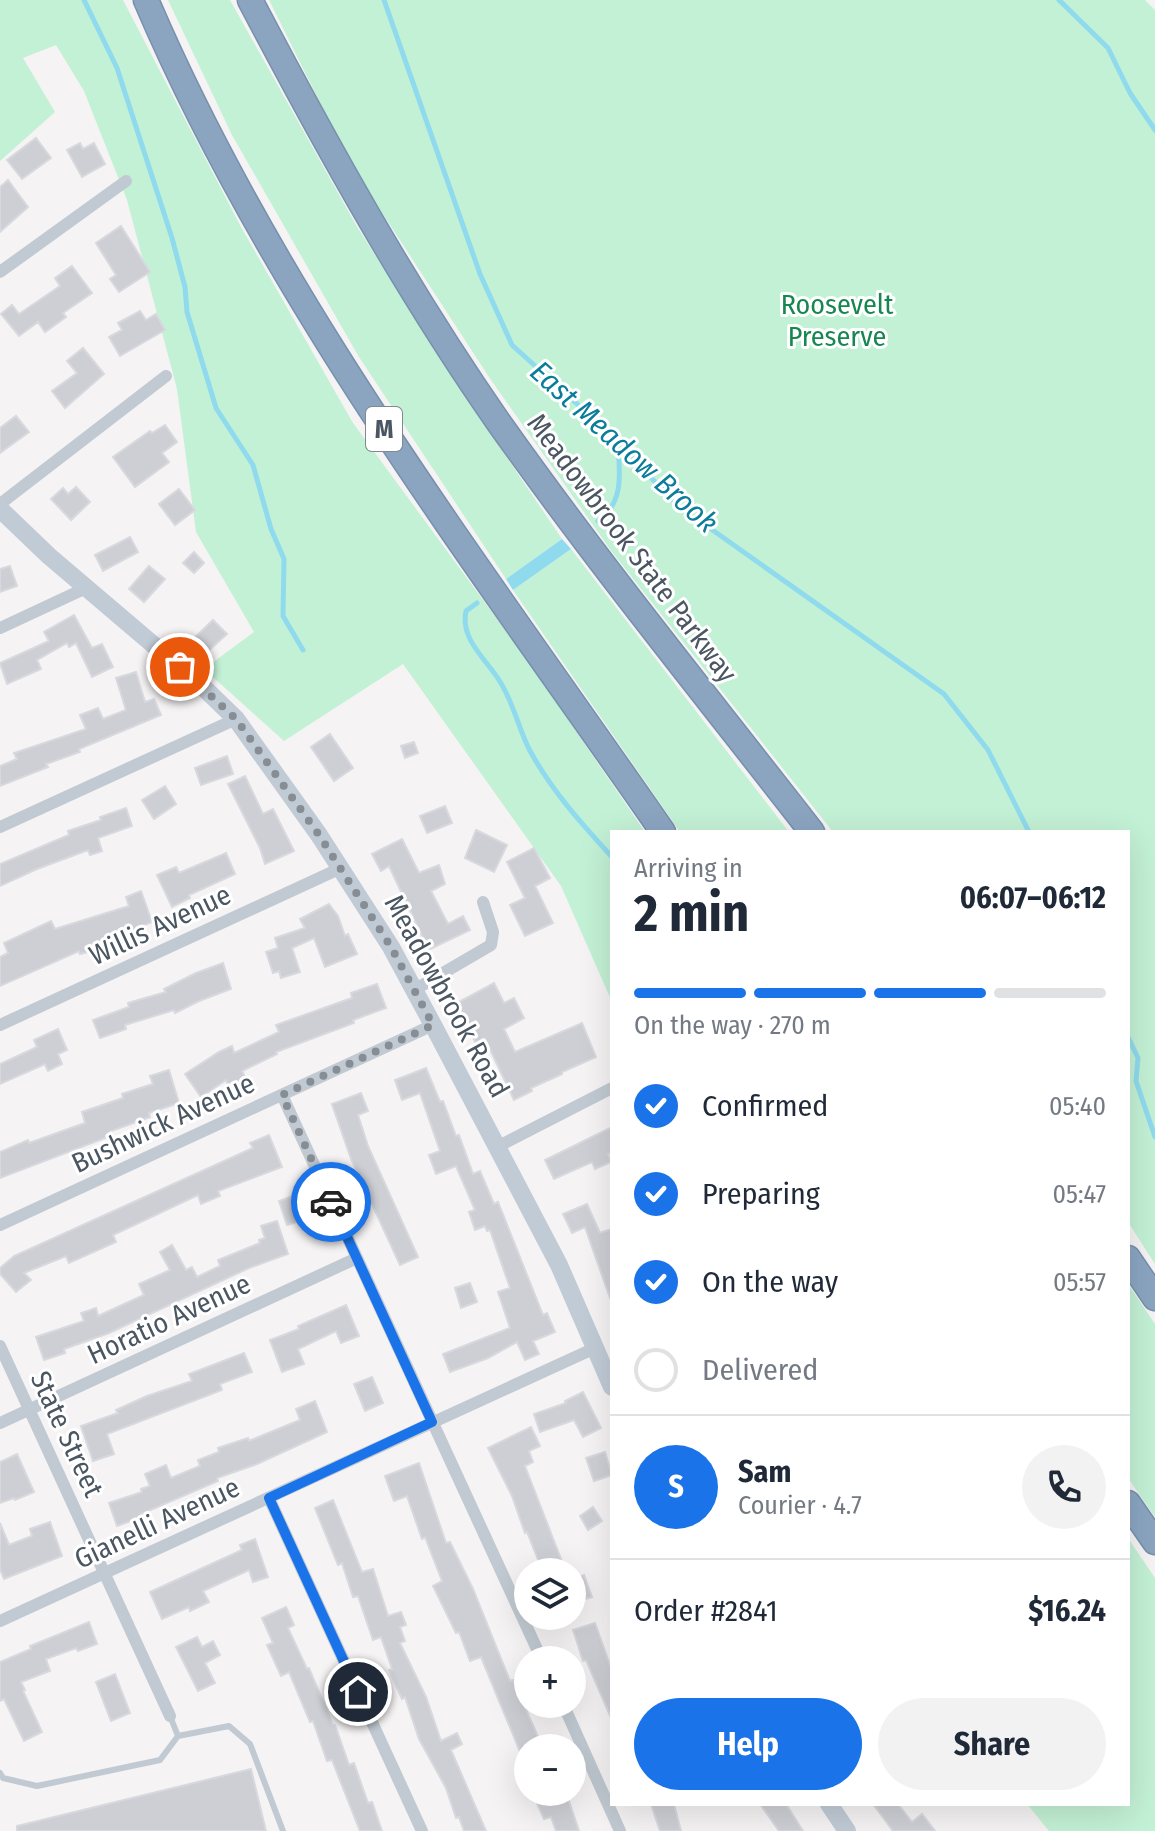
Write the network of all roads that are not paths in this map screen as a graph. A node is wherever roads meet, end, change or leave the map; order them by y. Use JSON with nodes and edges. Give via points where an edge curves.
{"nodes":[{"id":1,"x":146,"y":0,"type":"edge"},
{"id":2,"x":250,"y":0,"type":"edge"},
{"id":3,"x":126,"y":181,"type":"dead end"},
{"id":4,"x":0,"y":272,"type":"edge"},
{"id":5,"x":166,"y":376,"type":"dead end"},
{"id":6,"x":0,"y":506,"type":"edge"},
{"id":7,"x":86,"y":588,"type":"junction"},
{"id":8,"x":0,"y":628,"type":"edge"},
{"id":9,"x":236,"y":719,"type":"junction"},
{"id":10,"x":0,"y":827,"type":"edge"},
{"id":11,"x":662,"y":830,"type":"edge"},
{"id":12,"x":810,"y":830,"type":"edge"},
{"id":13,"x":341,"y":868,"type":"junction"},
{"id":14,"x":483,"y":902,"type":"dead end"},
{"id":15,"x":414,"y":990,"type":"junction"},
{"id":16,"x":0,"y":1025,"type":"edge"},
{"id":17,"x":433,"y":1025,"type":"junction"},
{"id":18,"x":610,"y":1089,"type":"edge"},
{"id":19,"x":282,"y":1095,"type":"junction"},
{"id":20,"x":497,"y":1147,"type":"junction"},
{"id":21,"x":0,"y":1225,"type":"edge"},
{"id":22,"x":357,"y":1258,"type":"junction"},
{"id":23,"x":1130,"y":1261,"type":"edge"},
{"id":24,"x":1155,"y":1298,"type":"edge"},
{"id":25,"x":0,"y":1346,"type":"edge"},
{"id":26,"x":595,"y":1348,"type":"junction"},
{"id":27,"x":610,"y":1382,"type":"edge"},
{"id":28,"x":29,"y":1410,"type":"junction"},
{"id":29,"x":432,"y":1422,"type":"junction"},
{"id":30,"x":0,"y":1423,"type":"edge"},
{"id":31,"x":269,"y":1498,"type":"junction"},
{"id":32,"x":1130,"y":1506,"type":"edge"},
{"id":33,"x":1155,"y":1542,"type":"edge"},
{"id":34,"x":105,"y":1573,"type":"junction"},
{"id":35,"x":0,"y":1621,"type":"edge"},
{"id":36,"x":536,"y":1646,"type":"edge"},
{"id":37,"x":170,"y":1716,"type":"joint"},
{"id":38,"x":569,"y":1718,"type":"edge"},
{"id":39,"x":178,"y":1736,"type":"junction"},
{"id":40,"x":1,"y":1777,"type":"edge"},
{"id":41,"x":830,"y":1806,"type":"edge"},
{"id":42,"x":283,"y":1831,"type":"edge"},
{"id":43,"x":422,"y":1831,"type":"edge"},
{"id":44,"x":620,"y":1831,"type":"edge"},
{"id":45,"x":847,"y":1831,"type":"edge"}],
"edges":[{"from":1,"to":11,"type":"highway","number":"M","via":[[244,197],[307,309],[419,482]]},
{"from":2,"to":12,"type":"highway","name":"Meadowbrook State Parkway","via":[[386,249],[498,421]]},
{"from":3,"to":4,"type":"street"},
{"from":5,"to":6,"type":"street"},
{"from":6,"to":7,"type":"street","name":"Meadowbrook Road"},
{"from":7,"to":8,"type":"street"},
{"from":7,"to":9,"type":"street","name":"Meadowbrook Road"},
{"from":9,"to":10,"type":"street"},
{"from":9,"to":13,"type":"street","name":"Meadowbrook Road"},
{"from":13,"to":15,"type":"street","name":"Meadowbrook Road"},
{"from":13,"to":16,"type":"street","name":"Willis Avenue"},
{"from":14,"to":15,"type":"street","via":[[493,932],[491,945]]},
{"from":15,"to":17,"type":"street","name":"Meadowbrook Road"},
{"from":17,"to":19,"type":"street","name":"Bushwick Avenue"},
{"from":17,"to":20,"type":"street","name":"Meadowbrook Road"},
{"from":18,"to":20,"type":"street"},
{"from":19,"to":21,"type":"street","name":"Bushwick Avenue"},
{"from":19,"to":22,"type":"street"},
{"from":20,"to":26,"type":"street","name":"Meadowbrook Road","via":[[559,1265]]},
{"from":22,"to":28,"type":"street","name":"Horatio Avenue"},
{"from":22,"to":29,"type":"street"},
{"from":23,"to":24,"type":"highway"},
{"from":25,"to":28,"type":"street","name":"State Street"},
{"from":26,"to":27,"type":"street","name":"Meadowbrook Road"},
{"from":26,"to":29,"type":"street","name":"Gianelli Avenue"},
{"from":28,"to":30,"type":"street","name":"Horatio Avenue"},
{"from":28,"to":34,"type":"street","name":"State Street"},
{"from":29,"to":31,"type":"street","name":"Gianelli Avenue"},
{"from":29,"to":36,"type":"street"},
{"from":31,"to":34,"type":"street","name":"Gianelli Avenue"},
{"from":31,"to":43,"type":"street"},
{"from":32,"to":33,"type":"highway"},
{"from":34,"to":35,"type":"street","name":"Gianelli Avenue"},
{"from":34,"to":37,"type":"street","name":"State Street"},
{"from":37,"to":39,"type":"lane"},
{"from":38,"to":44,"type":"street"},
{"from":39,"to":40,"type":"lane","via":[[160,1760],[37,1786]]},
{"from":39,"to":42,"type":"lane","via":[[229,1726],[250,1744]]},
{"from":41,"to":45,"type":"street"}]}
